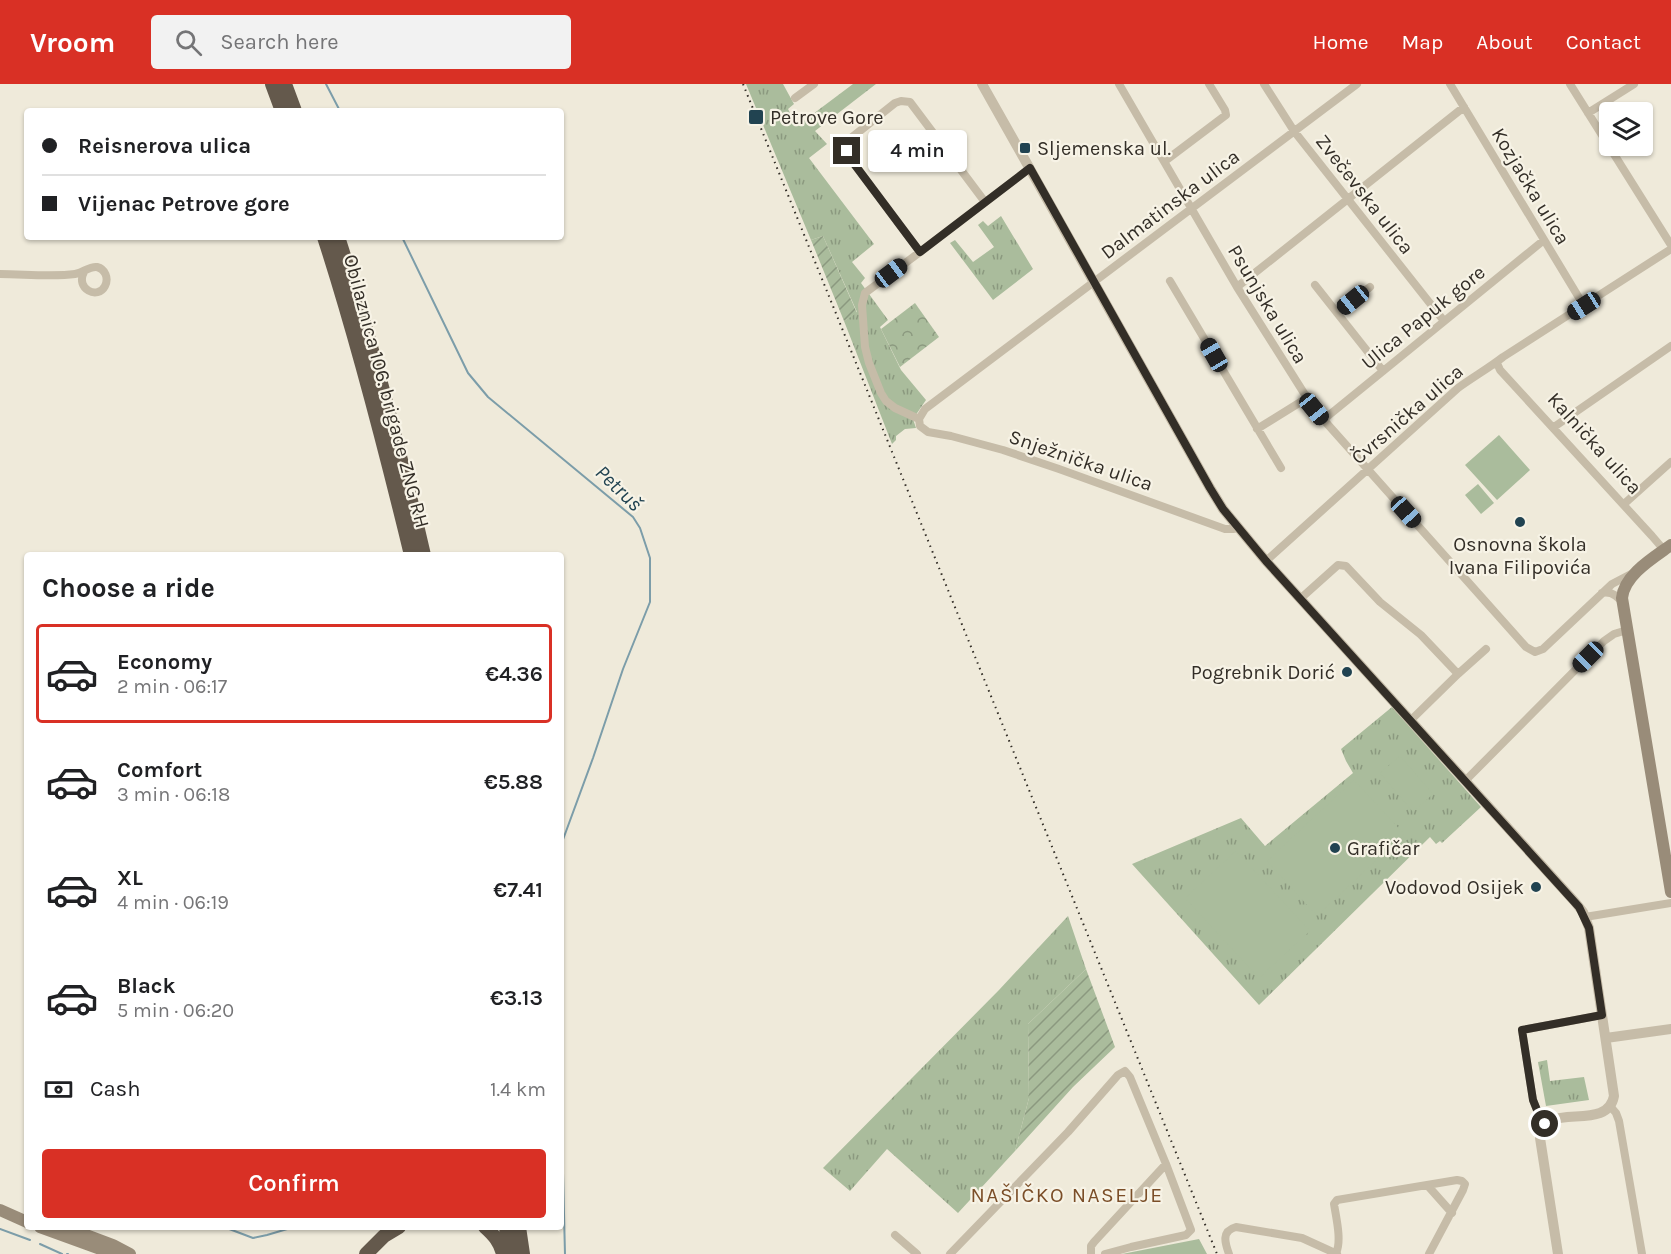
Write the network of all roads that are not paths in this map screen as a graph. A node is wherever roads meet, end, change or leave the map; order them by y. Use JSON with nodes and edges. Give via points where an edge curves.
{"nodes":[{"id":1,"x":272,"y":84,"type":"edge"},
{"id":2,"x":285,"y":84,"type":"edge"},
{"id":3,"x":814,"y":84,"type":"edge"},
{"id":4,"x":982,"y":84,"type":"edge"},
{"id":5,"x":1119,"y":84,"type":"edge"},
{"id":6,"x":1209,"y":84,"type":"edge"},
{"id":7,"x":1264,"y":84,"type":"edge"},
{"id":8,"x":1357,"y":84,"type":"edge"},
{"id":9,"x":1450,"y":84,"type":"edge"},
{"id":10,"x":1570,"y":84,"type":"edge"},
{"id":11,"x":1634,"y":84,"type":"edge"},
{"id":12,"x":795,"y":98,"type":"dead end"},
{"id":13,"x":1464,"y":107,"type":"junction"},
{"id":14,"x":281,"y":108,"type":"edge"},
{"id":15,"x":295,"y":108,"type":"edge"},
{"id":16,"x":1588,"y":113,"type":"junction"},
{"id":17,"x":1294,"y":131,"type":"junction"},
{"id":18,"x":1165,"y":161,"type":"junction"},
{"id":19,"x":1030,"y":168,"type":"junction"},
{"id":20,"x":1348,"y":199,"type":"junction"},
{"id":21,"x":985,"y":202,"type":"junction"},
{"id":22,"x":1192,"y":208,"type":"junction"},
{"id":23,"x":325,"y":240,"type":"edge"},
{"id":24,"x":339,"y":240,"type":"edge"},
{"id":25,"x":1544,"y":240,"type":"junction"},
{"id":26,"x":1671,"y":247,"type":"edge"},
{"id":27,"x":920,"y":252,"type":"junction"},
{"id":28,"x":84,"y":272,"type":"junction"},
{"id":29,"x":0,"y":274,"type":"edge"},
{"id":30,"x":52,"y":274,"type":"junction"},
{"id":31,"x":1170,"y":281,"type":"dead end"},
{"id":32,"x":1095,"y":282,"type":"junction"},
{"id":33,"x":82,"y":284,"type":"junction"},
{"id":34,"x":1315,"y":285,"type":"dead end"},
{"id":35,"x":1370,"y":286,"type":"dead end"},
{"id":36,"x":1237,"y":287,"type":"junction"},
{"id":37,"x":1584,"y":306,"type":"junction"},
{"id":38,"x":1337,"y":313,"type":"junction"},
{"id":39,"x":1444,"y":321,"type":"junction"},
{"id":40,"x":1671,"y":346,"type":"edge"},
{"id":41,"x":1497,"y":363,"type":"junction"},
{"id":42,"x":1383,"y":371,"type":"junction"},
{"id":43,"x":1307,"y":398,"type":"junction"},
{"id":44,"x":919,"y":419,"type":"junction"},
{"id":45,"x":1323,"y":420,"type":"junction"},
{"id":46,"x":1554,"y":427,"type":"junction"},
{"id":47,"x":1257,"y":429,"type":"junction"},
{"id":48,"x":1671,"y":462,"type":"edge"},
{"id":49,"x":1281,"y":468,"type":"dead end"},
{"id":50,"x":1368,"y":470,"type":"junction"},
{"id":51,"x":1624,"y":504,"type":"junction"},
{"id":52,"x":1238,"y":528,"type":"junction"},
{"id":53,"x":1667,"y":548,"type":"edge"},
{"id":54,"x":410,"y":552,"type":"edge"},
{"id":55,"x":423,"y":552,"type":"edge"},
{"id":56,"x":1266,"y":561,"type":"junction"},
{"id":57,"x":1639,"y":570,"type":"junction"},
{"id":58,"x":1602,"y":593,"type":"junction"},
{"id":59,"x":1300,"y":598,"type":"junction"},
{"id":60,"x":1623,"y":604,"type":"junction"},
{"id":61,"x":1627,"y":630,"type":"junction"},
{"id":62,"x":1486,"y":649,"type":"dead end"},
{"id":63,"x":1537,"y":652,"type":"joint"},
{"id":64,"x":1458,"y":674,"type":"junction"},
{"id":65,"x":1411,"y":720,"type":"junction"},
{"id":66,"x":1465,"y":781,"type":"junction"},
{"id":67,"x":1671,"y":892,"type":"edge"},
{"id":68,"x":1671,"y":903,"type":"edge"},
{"id":69,"x":1586,"y":917,"type":"junction"},
{"id":70,"x":1602,"y":1015,"type":"junction"},
{"id":71,"x":1671,"y":1029,"type":"edge"},
{"id":72,"x":1606,"y":1038,"type":"junction"},
{"id":73,"x":1610,"y":1106,"type":"junction"},
{"id":74,"x":1547,"y":1123,"type":"junction"},
{"id":75,"x":1166,"y":1164,"type":"junction"},
{"id":76,"x":1428,"y":1186,"type":"junction"},
{"id":77,"x":0,"y":1205,"type":"edge"},
{"id":78,"x":0,"y":1210,"type":"edge"},
{"id":79,"x":24,"y":1212,"type":"edge"},
{"id":80,"x":1452,"y":1213,"type":"junction"},
{"id":81,"x":24,"y":1221,"type":"edge"},
{"id":82,"x":66,"y":1230,"type":"edge"},
{"id":83,"x":67,"y":1230,"type":"edge"},
{"id":84,"x":394,"y":1230,"type":"edge"},
{"id":85,"x":488,"y":1230,"type":"edge"},
{"id":86,"x":506,"y":1230,"type":"edge"},
{"id":87,"x":519,"y":1230,"type":"edge"},
{"id":88,"x":895,"y":1235,"type":"dead end"},
{"id":89,"x":369,"y":1253,"type":"edge"},
{"id":90,"x":114,"y":1254,"type":"edge"},
{"id":91,"x":130,"y":1254,"type":"edge"},
{"id":92,"x":503,"y":1254,"type":"edge"},
{"id":93,"x":509,"y":1254,"type":"edge"},
{"id":94,"x":523,"y":1254,"type":"edge"},
{"id":95,"x":917,"y":1254,"type":"edge"},
{"id":96,"x":950,"y":1254,"type":"edge"},
{"id":97,"x":1090,"y":1254,"type":"edge"},
{"id":98,"x":1105,"y":1254,"type":"edge"},
{"id":99,"x":1229,"y":1254,"type":"edge"},
{"id":100,"x":1337,"y":1254,"type":"edge"},
{"id":101,"x":1429,"y":1254,"type":"edge"},
{"id":102,"x":1558,"y":1254,"type":"edge"},
{"id":103,"x":1642,"y":1254,"type":"edge"}],
"edges":[{"from":1,"to":14,"type":"highway"},
{"from":2,"to":15,"type":"highway"},
{"from":3,"to":12,"type":"street"},
{"from":4,"to":19,"type":"street"},
{"from":5,"to":18,"type":"street","name":"Psunjska ulica"},
{"from":6,"to":18,"type":"street","via":[[1226,116]]},
{"from":7,"to":17,"type":"street","name":"Zvečevska ulica"},
{"from":8,"to":17,"type":"street","name":"Dalmatinska ulica"},
{"from":9,"to":13,"type":"street","name":"Kozjačka ulica"},
{"from":10,"to":16,"type":"street"},
{"from":11,"to":16,"type":"street"},
{"from":13,"to":20,"type":"street"},
{"from":13,"to":25,"type":"street","name":"Kozjačka ulica"},
{"from":16,"to":26,"type":"street"},
{"from":17,"to":20,"type":"street","name":"Zvečevska ulica"},
{"from":17,"to":22,"type":"street","name":"Dalmatinska ulica"},
{"from":18,"to":22,"type":"street","name":"Psunjska ulica"},
{"from":19,"to":21,"type":"street","name":"Snježnička ulica"},
{"from":19,"to":32,"type":"street"},
{"from":20,"to":36,"type":"street"},
{"from":20,"to":39,"type":"street","name":"Zvečevska ulica"},
{"from":21,"to":27,"type":"street","name":"Snježnička ulica"},
{"from":21,"to":27,"type":"street","via":[[910,102],[901,101],[882,113],[851,138],[847,151]]},
{"from":22,"to":32,"type":"street","name":"Dalmatinska ulica"},
{"from":22,"to":36,"type":"street","name":"Psunjska ulica"},
{"from":23,"to":54,"type":"highway","name":"Obilaznica 106. brigade ZNG RH","via":[[373,401]]},
{"from":24,"to":55,"type":"highway","name":"Obilaznica 106. brigade ZNG RH","via":[[367,331]]},
{"from":25,"to":37,"type":"street","name":"Kozjačka ulica"},
{"from":25,"to":39,"type":"street","name":"Ulica Papuk gore"},
{"from":26,"to":37,"type":"street","name":"Čvrsnička ulica"},
{"from":27,"to":44,"type":"street","name":"Snježnička ulica","via":[[866,293],[862,305],[865,347],[881,393],[895,408]]},
{"from":28,"to":30,"type":"street"},
{"from":28,"to":33,"type":"street"},
{"from":28,"to":33,"type":"street","via":[[91,267],[100,268],[107,282],[96,292],[88,291]]},
{"from":29,"to":30,"type":"street"},
{"from":30,"to":33,"type":"street"},
{"from":31,"to":47,"type":"street"},
{"from":32,"to":44,"type":"street","name":"Dalmatinska ulica","via":[[925,409]]},
{"from":32,"to":52,"type":"street","via":[[1213,494]]},
{"from":34,"to":38,"type":"street"},
{"from":35,"to":38,"type":"street"},
{"from":36,"to":43,"type":"street","name":"Psunjska ulica"},
{"from":37,"to":41,"type":"street","name":"Čvrsnička ulica"},
{"from":38,"to":42,"type":"street"},
{"from":39,"to":42,"type":"street","name":"Ulica Papuk gore"},
{"from":40,"to":46,"type":"street"},
{"from":41,"to":46,"type":"street","name":"Kalnička ulica"},
{"from":41,"to":50,"type":"street","name":"Čvrsnička ulica","via":[[1458,388]]},
{"from":42,"to":45,"type":"street","name":"Ulica Papuk gore"},
{"from":43,"to":45,"type":"street","name":"Psunjska ulica"},
{"from":43,"to":47,"type":"street"},
{"from":44,"to":52,"type":"street","name":"Snježnička ulica","via":[[920,426],[928,432],[1003,450],[1225,529]]},
{"from":45,"to":50,"type":"street","name":"Psunjska ulica"},
{"from":46,"to":51,"type":"street","name":"Kalnička ulica"},
{"from":47,"to":49,"type":"street"},
{"from":48,"to":51,"type":"street"},
{"from":50,"to":56,"type":"street","name":"Čvrsnička ulica"},
{"from":50,"to":63,"type":"street","name":"Psunjska ulica","via":[[1526,647]]},
{"from":51,"to":53,"type":"street","name":"Kalnička ulica"},
{"from":52,"to":56,"type":"street"},
{"from":53,"to":57,"type":"main road","name":"Kalnička ulica"},
{"from":56,"to":59,"type":"street"},
{"from":57,"to":58,"type":"street","name":"Kalnička ulica","via":[[1615,581]]},
{"from":57,"to":60,"type":"main road","via":[[1625,586]]},
{"from":58,"to":60,"type":"street","via":[[1613,594]]},
{"from":58,"to":63,"type":"street","name":"Kalnička ulica"},
{"from":59,"to":64,"type":"street","via":[[1338,565],[1346,566]]},
{"from":59,"to":65,"type":"street"},
{"from":60,"to":61,"type":"main road"},
{"from":61,"to":66,"type":"street","via":[[1604,641]]},
{"from":61,"to":67,"type":"main road"},
{"from":62,"to":64,"type":"street"},
{"from":64,"to":65,"type":"street"},
{"from":65,"to":66,"type":"street"},
{"from":66,"to":69,"type":"street"},
{"from":68,"to":69,"type":"street"},
{"from":69,"to":70,"type":"street"},
{"from":70,"to":72,"type":"street"},
{"from":70,"to":74,"type":"street","via":[[1522,1030],[1533,1100]]},
{"from":71,"to":72,"type":"street"},
{"from":72,"to":73,"type":"street","via":[[1614,1096]]},
{"from":73,"to":74,"type":"street","via":[[1597,1114]]},
{"from":73,"to":103,"type":"street","via":[[1619,1121]]},
{"from":74,"to":102,"type":"street","via":[[1540,1138]]},
{"from":75,"to":96,"type":"street","via":[[1130,1077],[1123,1071]]},
{"from":75,"to":97,"type":"street","via":[[1094,1242]]},
{"from":75,"to":98,"type":"street","via":[[1190,1233]]},
{"from":76,"to":80,"type":"street"},
{"from":76,"to":80,"type":"street","via":[[1464,1182]]},
{"from":76,"to":100,"type":"street","via":[[1337,1200]]},
{"from":77,"to":79,"type":"main road"},
{"from":78,"to":81,"type":"main road"},
{"from":80,"to":101,"type":"street"},
{"from":82,"to":90,"type":"main road"},
{"from":83,"to":91,"type":"main road"},
{"from":84,"to":89,"type":"highway"},
{"from":85,"to":92,"type":"highway"},
{"from":86,"to":93,"type":"highway"},
{"from":87,"to":94,"type":"highway"},
{"from":88,"to":95,"type":"street"},
{"from":99,"to":100,"type":"street","via":[[1228,1230],[1240,1227],[1292,1235]]}]}
